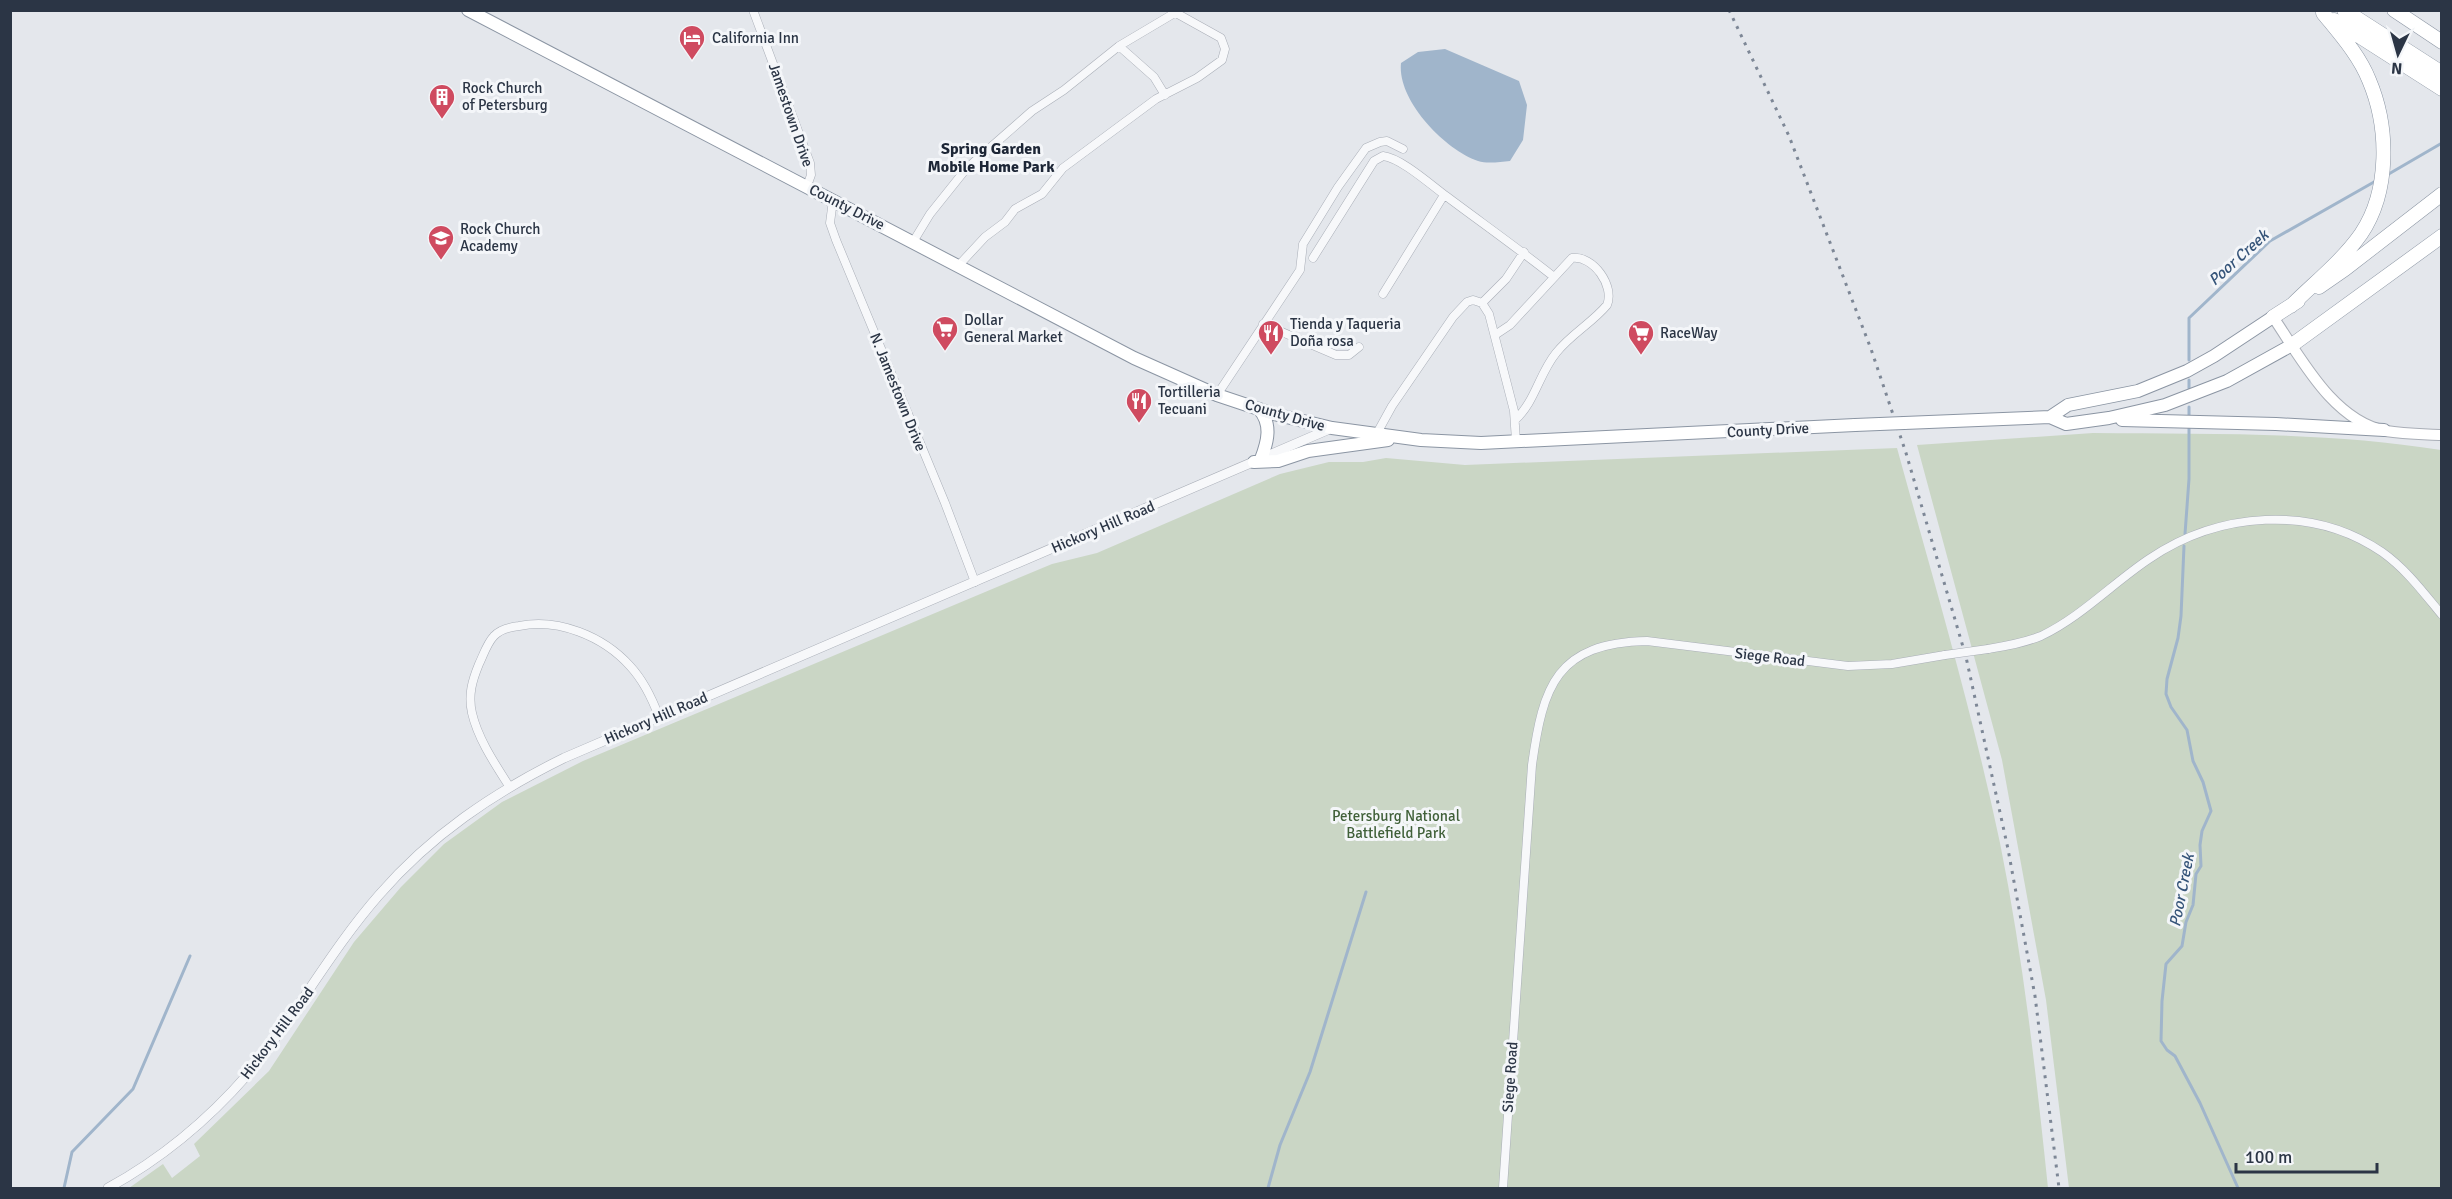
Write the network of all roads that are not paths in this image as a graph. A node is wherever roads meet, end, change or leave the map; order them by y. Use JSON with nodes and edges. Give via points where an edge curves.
{"nodes":[{"id":1,"x":468,"y":10,"type":"edge"},
{"id":2,"x":753,"y":10,"type":"edge"},
{"id":3,"x":2344,"y":10,"type":"edge"},
{"id":4,"x":2394,"y":10,"type":"edge"},
{"id":5,"x":1178,"y":12,"type":"edge"},
{"id":6,"x":2321,"y":12,"type":"edge"},
{"id":7,"x":2442,"y":42,"type":"edge"},
{"id":8,"x":1119,"y":46,"type":"junction"},
{"id":9,"x":2442,"y":73,"type":"edge"},
{"id":10,"x":2442,"y":89,"type":"edge"},
{"id":11,"x":1165,"y":95,"type":"junction"},
{"id":12,"x":1403,"y":149,"type":"dead end"},
{"id":13,"x":807,"y":186,"type":"junction"},
{"id":14,"x":2442,"y":194,"type":"edge"},
{"id":15,"x":1444,"y":195,"type":"junction"},
{"id":16,"x":833,"y":200,"type":"junction"},
{"id":17,"x":2442,"y":236,"type":"edge"},
{"id":18,"x":913,"y":242,"type":"junction"},
{"id":19,"x":1524,"y":252,"type":"junction"},
{"id":20,"x":1313,"y":258,"type":"dead end"},
{"id":21,"x":959,"y":265,"type":"junction"},
{"id":22,"x":1554,"y":277,"type":"junction"},
{"id":23,"x":1383,"y":294,"type":"dead end"},
{"id":24,"x":1482,"y":303,"type":"junction"},
{"id":25,"x":2291,"y":306,"type":"junction"},
{"id":26,"x":2273,"y":317,"type":"junction"},
{"id":27,"x":1263,"y":324,"type":"junction"},
{"id":28,"x":1496,"y":334,"type":"junction"},
{"id":29,"x":2292,"y":345,"type":"junction"},
{"id":30,"x":1359,"y":347,"type":"dead end"},
{"id":31,"x":1216,"y":394,"type":"junction"},
{"id":32,"x":1259,"y":409,"type":"junction"},
{"id":33,"x":2050,"y":417,"type":"junction"},
{"id":34,"x":2109,"y":418,"type":"junction"},
{"id":35,"x":1515,"y":420,"type":"junction"},
{"id":36,"x":1332,"y":428,"type":"junction"},
{"id":37,"x":2385,"y":430,"type":"junction"},
{"id":38,"x":1376,"y":435,"type":"junction"},
{"id":39,"x":2442,"y":435,"type":"edge"},
{"id":40,"x":1404,"y":438,"type":"junction"},
{"id":41,"x":1516,"y":441,"type":"junction"},
{"id":42,"x":1258,"y":460,"type":"junction"},
{"id":43,"x":975,"y":582,"type":"junction"},
{"id":44,"x":2442,"y":615,"type":"edge"},
{"id":45,"x":659,"y":717,"type":"junction"},
{"id":46,"x":509,"y":786,"type":"junction"},
{"id":47,"x":108,"y":1188,"type":"edge"},
{"id":48,"x":1503,"y":1188,"type":"edge"}],
"edges":[{"from":1,"to":13,"type":"highway","name":"County Drive"},
{"from":2,"to":13,"type":"street","name":"Jamestown Drive","via":[[810,163]]},
{"from":3,"to":9,"type":"highway"},
{"from":4,"to":7,"type":"highway"},
{"from":5,"to":8,"type":"street"},
{"from":5,"to":11,"type":"street","via":[[1221,38],[1225,49],[1222,60]]},
{"from":6,"to":10,"type":"highway"},
{"from":6,"to":25,"type":"highway","via":[[2350,46],[2369,80],[2381,120],[2383,161],[2376,199],[2362,231]]},
{"from":8,"to":11,"type":"street","via":[[1147,70]]},
{"from":8,"to":18,"type":"street","via":[[1032,111],[966,169]]},
{"from":11,"to":21,"type":"street","via":[[1063,168],[1042,194],[1015,209]]},
{"from":12,"to":27,"type":"street","via":[[1387,141],[1366,148],[1303,244],[1300,270]]},
{"from":13,"to":16,"type":"highway","name":"County Drive"},
{"from":14,"to":25,"type":"highway"},
{"from":15,"to":19,"type":"street"},
{"from":15,"to":20,"type":"street","via":[[1392,158],[1378,157]]},
{"from":15,"to":23,"type":"street"},
{"from":16,"to":18,"type":"highway","name":"County Drive"},
{"from":16,"to":43,"type":"street","name":"N. Jamestown Drive","via":[[830,223],[836,240]]},
{"from":17,"to":29,"type":"highway"},
{"from":18,"to":21,"type":"highway","name":"County Drive"},
{"from":19,"to":22,"type":"street"},
{"from":19,"to":24,"type":"street","via":[[1506,279]]},
{"from":21,"to":31,"type":"highway","name":"County Drive","via":[[1134,358]]},
{"from":22,"to":28,"type":"street","via":[[1510,325]]},
{"from":22,"to":35,"type":"street","via":[[1572,258],[1580,259],[1604,279],[1610,299],[1544,368],[1527,407]]},
{"from":24,"to":28,"type":"street"},
{"from":24,"to":38,"type":"street","via":[[1467,302],[1453,317]]},
{"from":25,"to":26,"type":"highway"},
{"from":26,"to":29,"type":"main road"},
{"from":26,"to":33,"type":"highway","name":"County Drive","via":[[2187,371],[2138,391],[2068,405]]},
{"from":27,"to":30,"type":"street","via":[[1336,355],[1349,355]]},
{"from":27,"to":31,"type":"street"},
{"from":28,"to":35,"type":"street"},
{"from":29,"to":34,"type":"highway","name":"County Drive","via":[[2258,366],[2197,394]]},
{"from":29,"to":37,"type":"main road","via":[[2334,402],[2355,418]]},
{"from":31,"to":32,"type":"highway","name":"County Drive"},
{"from":32,"to":36,"type":"highway","name":"County Drive"},
{"from":32,"to":42,"type":"highway","via":[[1268,430]]},
{"from":33,"to":34,"type":"highway","name":"County Drive","via":[[2066,424]]},
{"from":33,"to":41,"type":"highway","name":"County Drive","bridge":true},
{"from":34,"to":37,"type":"highway"},
{"from":35,"to":41,"type":"street"},
{"from":36,"to":38,"type":"highway","name":"County Drive"},
{"from":36,"to":42,"type":"street","name":"Hickory Hill Road"},
{"from":37,"to":39,"type":"main road"},
{"from":38,"to":40,"type":"highway","name":"County Drive"},
{"from":40,"to":41,"type":"highway","name":"County Drive","via":[[1466,443]]},
{"from":40,"to":42,"type":"highway","via":[[1308,451],[1278,461]]},
{"from":42,"to":43,"type":"street","name":"Hickory Hill Road"},
{"from":43,"to":45,"type":"street","name":"Hickory Hill Road"},
{"from":44,"to":48,"type":"street","name":"Siege Road","bridge":true,"via":[[2402,568],[2349,534],[2288,519],[2249,520],[2209,530],[2168,547],[2058,627],[2023,643],[1892,664],[1848,666],[1647,640],[1619,641],[1577,658],[1558,675],[1538,721]]},
{"from":45,"to":46,"type":"street","name":"Hickory Hill Road"},
{"from":45,"to":46,"type":"street","via":[[649,693],[630,666],[594,638],[536,622],[506,628],[494,636],[471,685],[472,712]]},
{"from":46,"to":47,"type":"street","name":"Hickory Hill Road","via":[[448,828],[388,885],[353,927],[263,1054],[221,1103],[181,1140]]}]}
